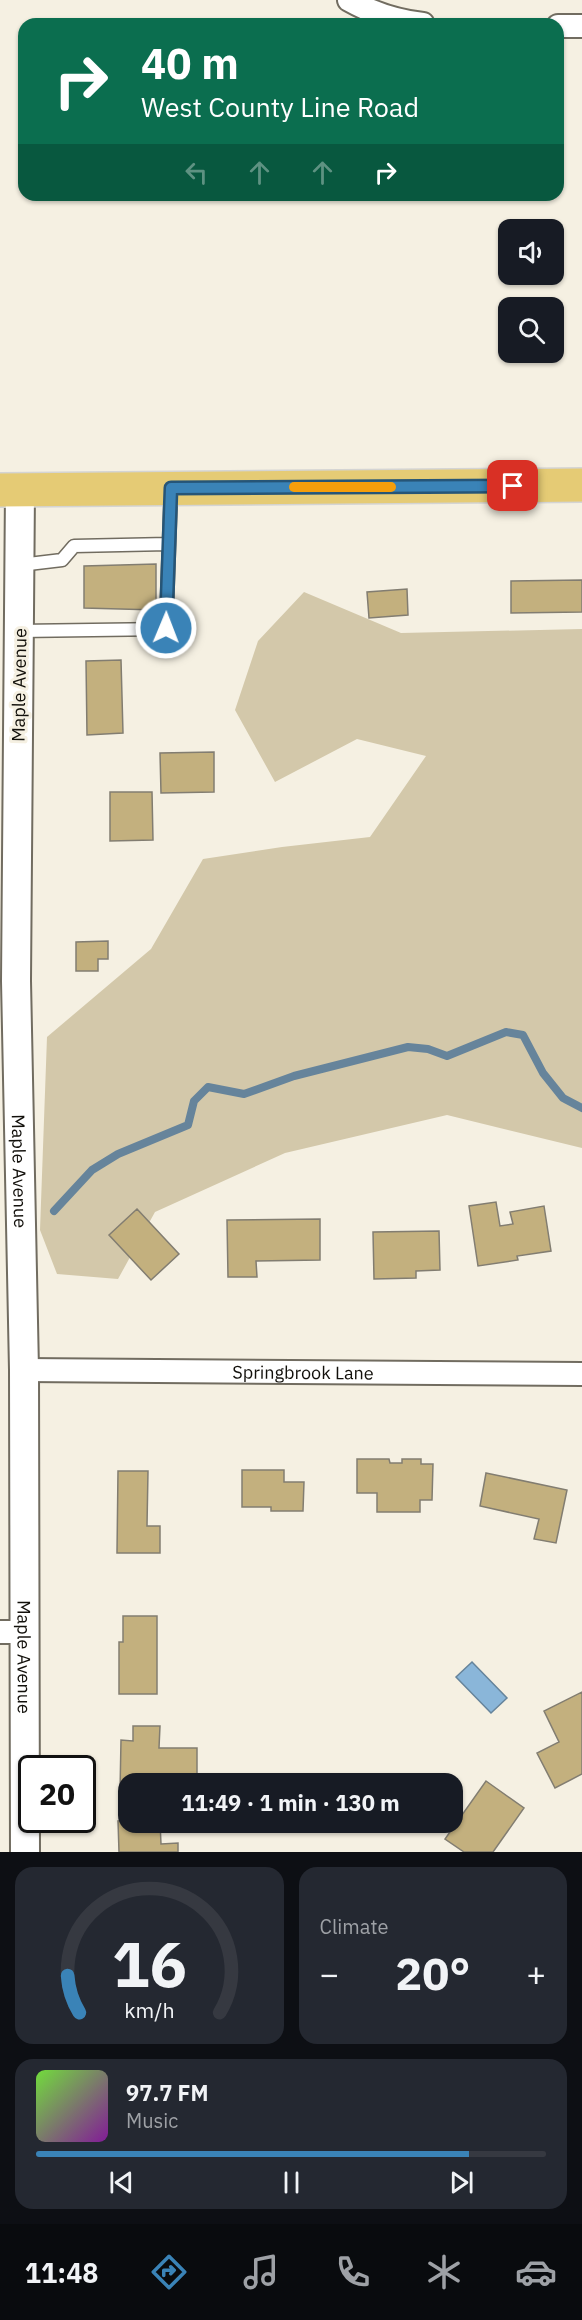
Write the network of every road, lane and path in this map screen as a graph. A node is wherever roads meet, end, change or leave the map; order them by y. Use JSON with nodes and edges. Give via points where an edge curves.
{"nodes":[{"id":1,"x":349,"y":0,"type":"edge"},
{"id":2,"x":392,"y":18,"type":"edge"},
{"id":3,"x":564,"y":26,"type":"edge"},
{"id":4,"x":582,"y":26,"type":"edge"},
{"id":5,"x":582,"y":485,"type":"edge"},
{"id":6,"x":171,"y":488,"type":"junction"},
{"id":7,"x":10,"y":490,"type":"edge"},
{"id":8,"x":168,"y":544,"type":"junction"},
{"id":9,"x":20,"y":565,"type":"junction"},
{"id":10,"x":19,"y":631,"type":"junction"},
{"id":11,"x":8,"y":981,"type":"edge"},
{"id":12,"x":24,"y":1370,"type":"junction"},
{"id":13,"x":582,"y":1374,"type":"edge"},
{"id":14,"x":12,"y":1632,"type":"edge"},
{"id":15,"x":25,"y":1852,"type":"edge"}],
"edges":[{"from":1,"to":2,"type":"street"},
{"from":3,"to":4,"type":"street"},
{"from":5,"to":6,"type":"main road"},
{"from":6,"to":7,"type":"main road"},
{"from":6,"to":8,"type":"lane"},
{"from":7,"to":9,"type":"street","name":"Maple Avenue"},
{"from":8,"to":9,"type":"lane","via":[[74,546],[62,560]]},
{"from":8,"to":10,"type":"lane","via":[[166,628]]},
{"from":9,"to":10,"type":"street","name":"Maple Avenue"},
{"from":10,"to":11,"type":"street","name":"Maple Avenue"},
{"from":11,"to":12,"type":"street","name":"Maple Avenue"},
{"from":12,"to":13,"type":"street","name":"Springbrook Lane"},
{"from":12,"to":14,"type":"street","name":"Maple Avenue"},
{"from":14,"to":15,"type":"street","name":"Maple Avenue"}]}
